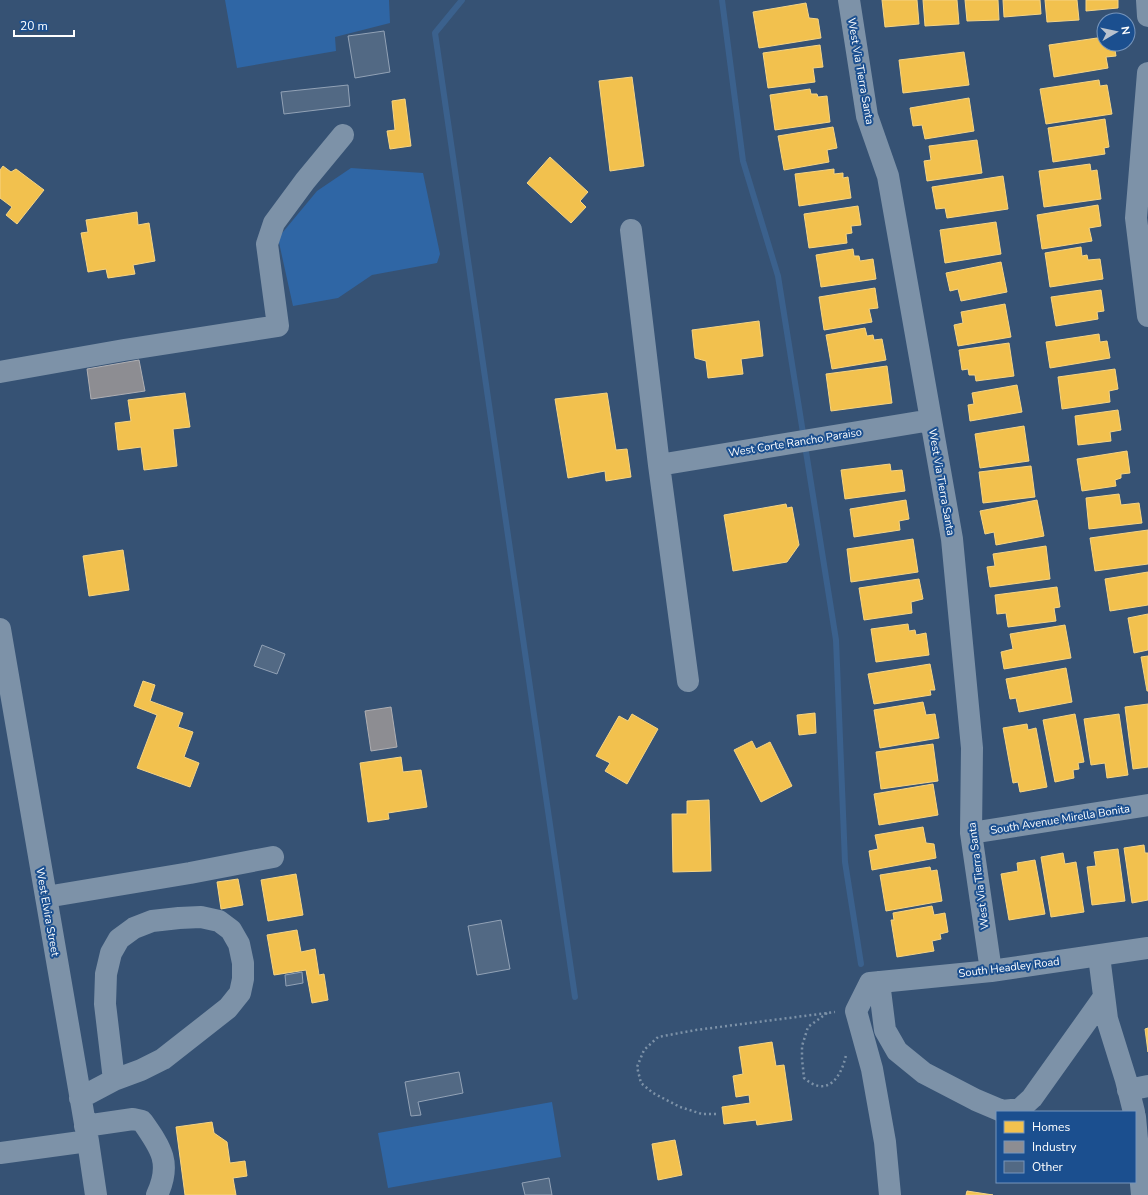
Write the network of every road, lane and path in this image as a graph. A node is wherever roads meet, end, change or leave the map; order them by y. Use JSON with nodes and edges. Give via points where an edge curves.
{"nodes":[{"id":1,"x":849,"y":0,"type":"edge"},
{"id":2,"x":1147,"y":0,"type":"edge"},
{"id":3,"x":1148,"y":16,"type":"edge"},
{"id":4,"x":1148,"y":73,"type":"edge"},
{"id":5,"x":343,"y":135,"type":"dead end"},
{"id":6,"x":631,"y":230,"type":"dead end"},
{"id":7,"x":1148,"y":316,"type":"edge"},
{"id":8,"x":0,"y":372,"type":"edge"},
{"id":9,"x":931,"y":420,"type":"junction"},
{"id":10,"x":659,"y":465,"type":"junction"},
{"id":11,"x":0,"y":629,"type":"edge"},
{"id":12,"x":688,"y":681,"type":"dead end"},
{"id":13,"x":1148,"y":805,"type":"edge"},
{"id":14,"x":971,"y":833,"type":"junction"},
{"id":15,"x":273,"y":858,"type":"dead end"},
{"id":16,"x":46,"y":897,"type":"junction"},
{"id":17,"x":1148,"y":948,"type":"edge"},
{"id":18,"x":1099,"y":956,"type":"junction"},
{"id":19,"x":991,"y":970,"type":"junction"},
{"id":20,"x":875,"y":982,"type":"junction"},
{"id":21,"x":1104,"y":997,"type":"junction"},
{"id":22,"x":859,"y":1005,"type":"junction"},
{"id":23,"x":827,"y":1013,"type":"junction"},
{"id":24,"x":847,"y":1050,"type":"dead end"},
{"id":25,"x":114,"y":1080,"type":"junction"},
{"id":26,"x":1138,"y":1088,"type":"edge"},
{"id":27,"x":80,"y":1098,"type":"junction"},
{"id":28,"x":1134,"y":1111,"type":"edge"},
{"id":29,"x":716,"y":1114,"type":"dead end"},
{"id":30,"x":1136,"y":1129,"type":"edge"},
{"id":31,"x":86,"y":1134,"type":"junction"},
{"id":32,"x":0,"y":1153,"type":"edge"},
{"id":33,"x":96,"y":1195,"type":"edge"},
{"id":34,"x":157,"y":1195,"type":"edge"},
{"id":35,"x":890,"y":1195,"type":"edge"},
{"id":36,"x":1142,"y":1195,"type":"edge"}],
"edges":[{"from":1,"to":9,"type":"street","name":"West Via Tierra Santa","via":[[867,116],[888,176]]},
{"from":2,"to":3,"type":"street"},
{"from":4,"to":7,"type":"street","via":[[1136,218]]},
{"from":5,"to":8,"type":"street","via":[[305,180],[274,223],[267,244],[278,326]]},
{"from":6,"to":10,"type":"street"},
{"from":9,"to":10,"type":"street","name":"West Corte Rancho Paraiso"},
{"from":9,"to":14,"type":"street","name":"West Via Tierra Santa","via":[[952,540],[958,601],[972,748]]},
{"from":10,"to":12,"type":"street"},
{"from":11,"to":16,"type":"street","name":"West Elvira Street"},
{"from":13,"to":14,"type":"street","name":"South Avenue Mirella Bonita"},
{"from":14,"to":19,"type":"street","name":"West Via Tierra Santa"},
{"from":15,"to":16,"type":"street"},
{"from":16,"to":27,"type":"street","name":"West Elvira Street"},
{"from":17,"to":18,"type":"street","name":"South Headley Road"},
{"from":18,"to":19,"type":"street","name":"South Headley Road"},
{"from":18,"to":21,"type":"street"},
{"from":19,"to":20,"type":"street","name":"South Headley Road"},
{"from":20,"to":21,"type":"street","via":[[885,1030],[896,1052],[924,1073],[1002,1111],[1020,1109],[1032,1098]]},
{"from":20,"to":22,"type":"street"},
{"from":21,"to":26,"type":"street","via":[[1107,1019]]},
{"from":22,"to":23,"type":"path"},
{"from":22,"to":35,"type":"street","via":[[856,1012],[872,1069],[885,1142]]},
{"from":23,"to":24,"type":"path","via":[[808,1027],[802,1046],[804,1078],[812,1086],[825,1086],[836,1080],[844,1064]]},
{"from":23,"to":29,"type":"path","via":[[658,1037],[644,1050],[637,1067],[641,1083],[653,1093],[680,1107],[702,1114]]},
{"from":25,"to":25,"type":"street","via":[[163,1059],[228,1008],[240,993],[243,963],[239,944],[231,930],[219,921],[201,916],[152,921],[134,928],[119,939],[111,953],[106,974],[104,1004]]},
{"from":25,"to":27,"type":"street"},
{"from":26,"to":28,"type":"street"},
{"from":27,"to":31,"type":"street","name":"West Elvira Street"},
{"from":30,"to":36,"type":"street"},
{"from":31,"to":32,"type":"street"},
{"from":31,"to":33,"type":"street","name":"West Elvira Street"},
{"from":31,"to":34,"type":"street","via":[[133,1118],[142,1121],[160,1148],[165,1166],[163,1182]]}]}
